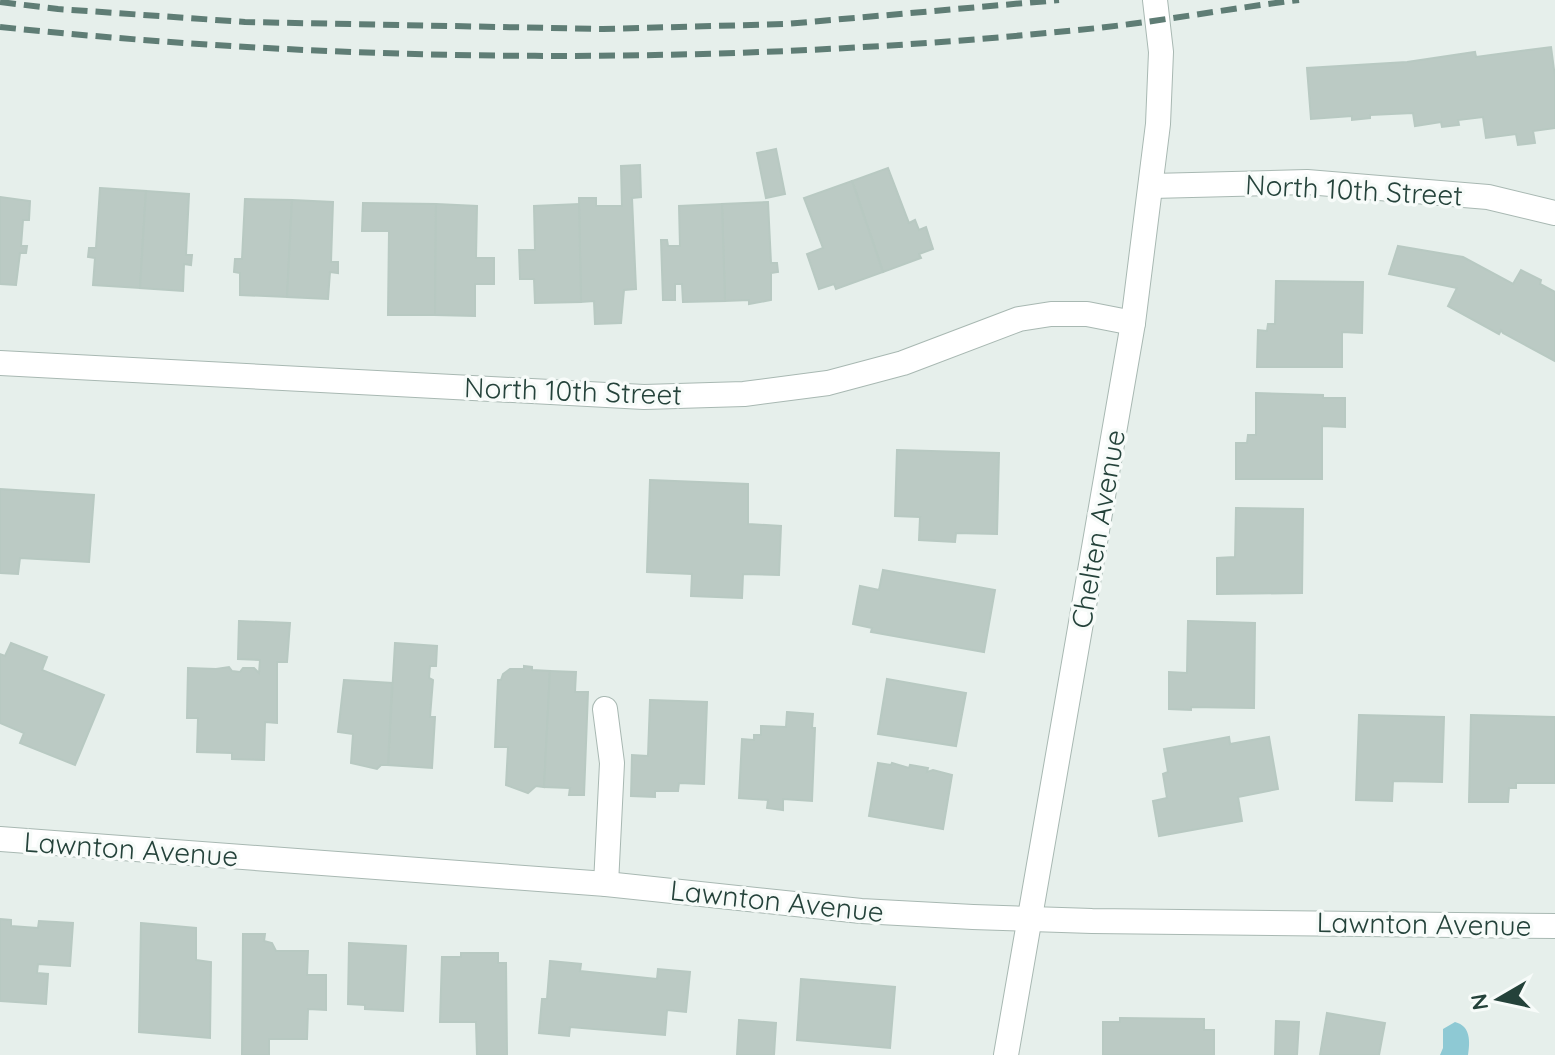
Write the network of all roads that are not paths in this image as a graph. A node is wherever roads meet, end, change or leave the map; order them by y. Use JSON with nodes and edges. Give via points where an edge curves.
{"nodes":[{"id":1,"x":1155,"y":0,"type":"edge"},
{"id":2,"x":1152,"y":186,"type":"junction"},
{"id":3,"x":1555,"y":213,"type":"edge"},
{"id":4,"x":1133,"y":323,"type":"junction"},
{"id":5,"x":0,"y":363,"type":"edge"},
{"id":6,"x":605,"y":709,"type":"dead end"},
{"id":7,"x":0,"y":839,"type":"edge"},
{"id":8,"x":606,"y":884,"type":"junction"},
{"id":9,"x":1028,"y":920,"type":"junction"},
{"id":10,"x":1555,"y":926,"type":"edge"},
{"id":11,"x":1006,"y":1055,"type":"edge"}],
"edges":[{"from":1,"to":2,"type":"street","name":"Chelten Avenue","via":[[1161,52]]},
{"from":2,"to":3,"type":"street","name":"North 10th Street","via":[[1307,182],[1488,197]]},
{"from":2,"to":4,"type":"street","name":"Chelten Avenue"},
{"from":4,"to":5,"type":"street","name":"North 10th Street","via":[[1087,314],[1019,319],[903,363],[828,383],[744,394],[644,397]]},
{"from":4,"to":9,"type":"street","name":"Chelten Avenue"},
{"from":6,"to":8,"type":"street","via":[[612,763]]},
{"from":7,"to":8,"type":"street","name":"Lawnton Avenue"},
{"from":8,"to":9,"type":"street","name":"Lawnton Avenue","via":[[861,911]]},
{"from":9,"to":10,"type":"street","name":"Lawnton Avenue"},
{"from":9,"to":11,"type":"street","name":"Chelten Avenue"}]}
